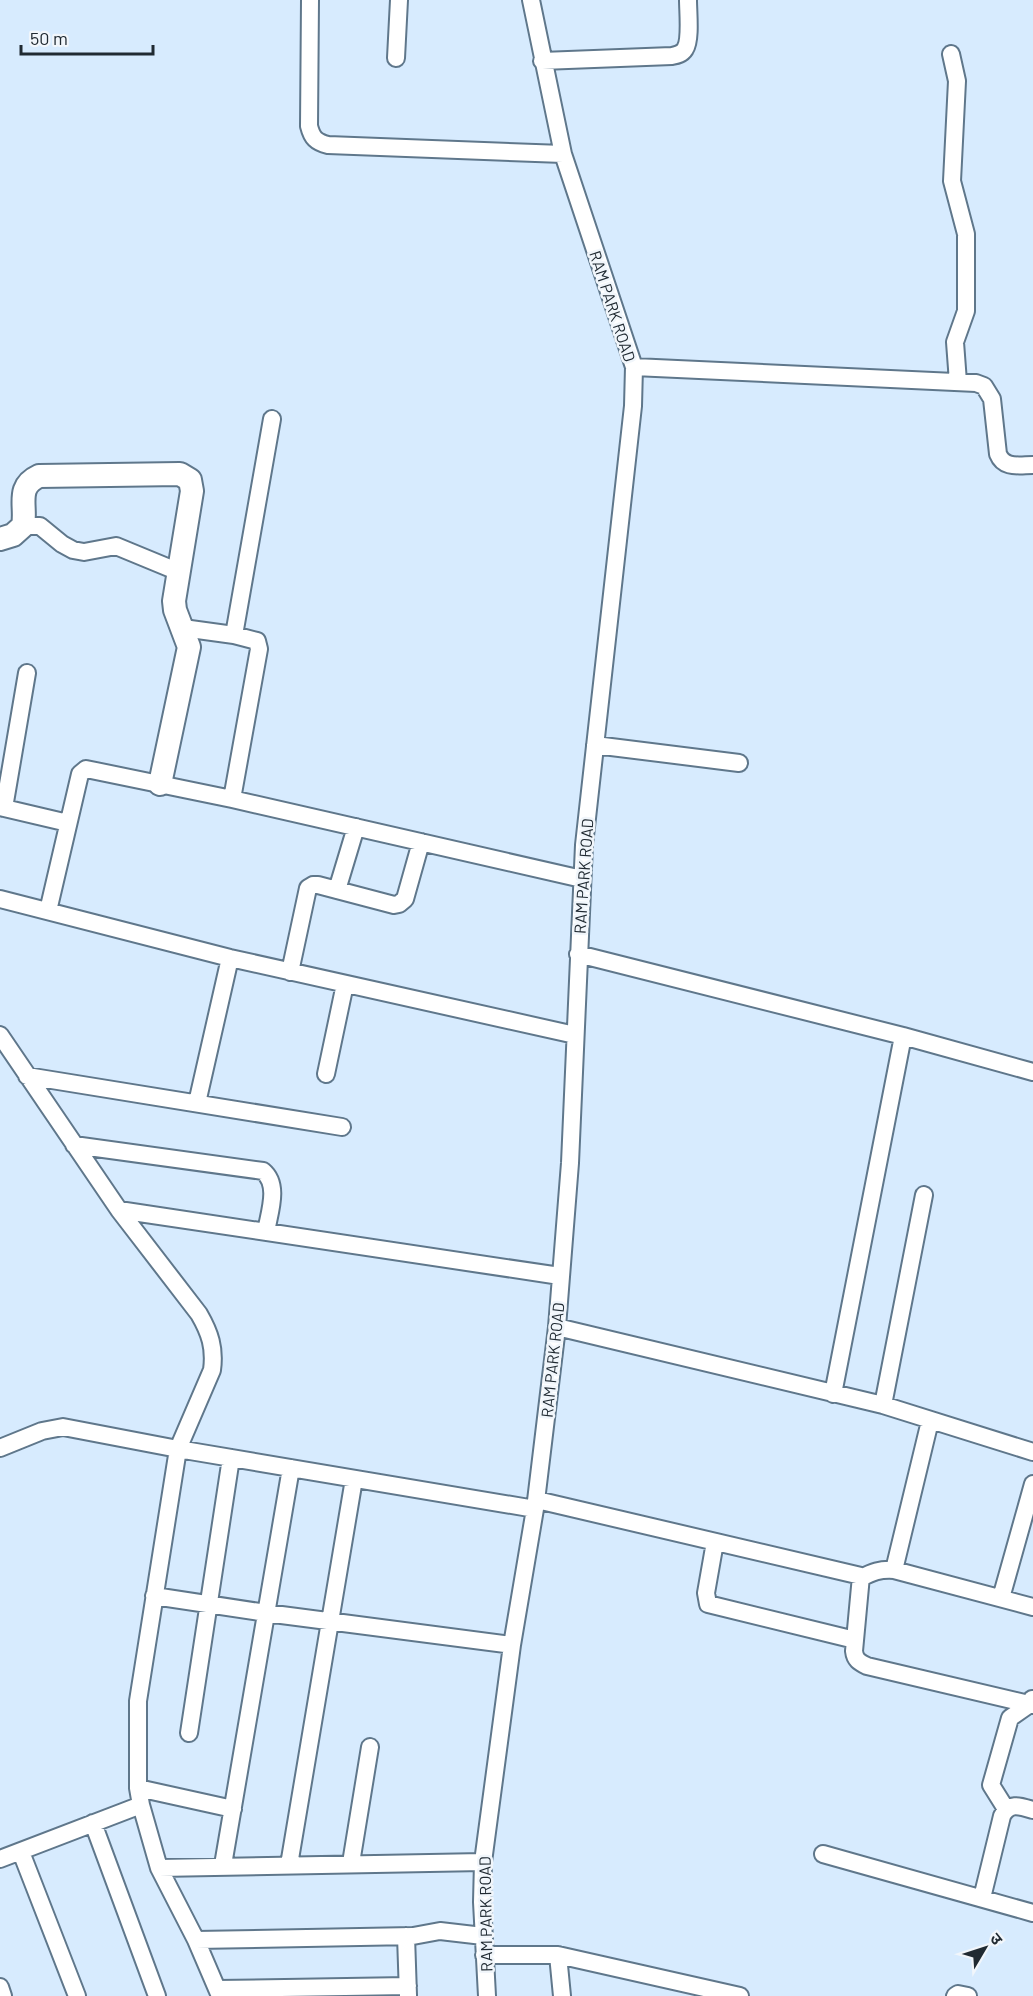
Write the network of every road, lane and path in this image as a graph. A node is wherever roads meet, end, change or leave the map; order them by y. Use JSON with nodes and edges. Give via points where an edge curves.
{"nodes":[{"id":1,"x":310,"y":0,"type":"edge"},
{"id":2,"x":399,"y":0,"type":"edge"},
{"id":3,"x":531,"y":0,"type":"edge"},
{"id":4,"x":688,"y":0,"type":"edge"},
{"id":5,"x":951,"y":54,"type":"dead end"},
{"id":6,"x":396,"y":58,"type":"dead end"},
{"id":7,"x":542,"y":61,"type":"junction"},
{"id":8,"x":563,"y":154,"type":"junction"},
{"id":9,"x":634,"y":366,"type":"junction"},
{"id":10,"x":958,"y":382,"type":"junction"},
{"id":11,"x":272,"y":419,"type":"dead end"},
{"id":12,"x":1033,"y":465,"type":"edge"},
{"id":13,"x":23,"y":526,"type":"junction"},
{"id":14,"x":0,"y":539,"type":"edge"},
{"id":15,"x":179,"y":572,"type":"junction"},
{"id":16,"x":183,"y":628,"type":"junction"},
{"id":17,"x":234,"y":635,"type":"junction"},
{"id":18,"x":27,"y":673,"type":"dead end"},
{"id":19,"x":595,"y":745,"type":"junction"},
{"id":20,"x":739,"y":763,"type":"dead end"},
{"id":21,"x":160,"y":784,"type":"junction"},
{"id":22,"x":232,"y":799,"type":"junction"},
{"id":23,"x":2,"y":807,"type":"edge"},
{"id":24,"x":68,"y":823,"type":"junction"},
{"id":25,"x":356,"y":827,"type":"junction"},
{"id":26,"x":421,"y":842,"type":"junction"},
{"id":27,"x":582,"y":879,"type":"junction"},
{"id":28,"x":338,"y":890,"type":"junction"},
{"id":29,"x":0,"y":899,"type":"edge"},
{"id":30,"x":48,"y":911,"type":"junction"},
{"id":31,"x":578,"y":954,"type":"junction"},
{"id":32,"x":230,"y":958,"type":"junction"},
{"id":33,"x":290,"y":972,"type":"junction"},
{"id":34,"x":345,"y":984,"type":"junction"},
{"id":35,"x":0,"y":1035,"type":"edge"},
{"id":36,"x":575,"y":1035,"type":"junction"},
{"id":37,"x":903,"y":1036,"type":"junction"},
{"id":38,"x":1033,"y":1072,"type":"edge"},
{"id":39,"x":326,"y":1074,"type":"dead end"},
{"id":40,"x":27,"y":1076,"type":"junction"},
{"id":41,"x":197,"y":1103,"type":"junction"},
{"id":42,"x":342,"y":1126,"type":"dead end"},
{"id":43,"x":74,"y":1145,"type":"junction"},
{"id":44,"x":924,"y":1195,"type":"dead end"},
{"id":45,"x":119,"y":1210,"type":"junction"},
{"id":46,"x":266,"y":1232,"type":"junction"},
{"id":47,"x":560,"y":1276,"type":"junction"},
{"id":48,"x":557,"y":1327,"type":"junction"},
{"id":49,"x":833,"y":1394,"type":"junction"},
{"id":50,"x":883,"y":1405,"type":"junction"},
{"id":51,"x":930,"y":1420,"type":"junction"},
{"id":52,"x":0,"y":1448,"type":"edge"},
{"id":53,"x":178,"y":1449,"type":"junction"},
{"id":54,"x":1033,"y":1452,"type":"edge"},
{"id":55,"x":231,"y":1458,"type":"junction"},
{"id":56,"x":291,"y":1468,"type":"junction"},
{"id":57,"x":354,"y":1479,"type":"junction"},
{"id":58,"x":1033,"y":1484,"type":"edge"},
{"id":59,"x":536,"y":1504,"type":"junction"},
{"id":60,"x":1030,"y":1510,"type":"edge"},
{"id":61,"x":715,"y":1542,"type":"junction"},
{"id":62,"x":894,"y":1570,"type":"junction"},
{"id":63,"x":861,"y":1578,"type":"junction"},
{"id":64,"x":154,"y":1596,"type":"junction"},
{"id":65,"x":1001,"y":1598,"type":"junction"},
{"id":66,"x":209,"y":1604,"type":"junction"},
{"id":67,"x":1033,"y":1607,"type":"edge"},
{"id":68,"x":266,"y":1613,"type":"junction"},
{"id":69,"x":330,"y":1621,"type":"junction"},
{"id":70,"x":855,"y":1640,"type":"junction"},
{"id":71,"x":512,"y":1645,"type":"junction"},
{"id":72,"x":1032,"y":1701,"type":"edge"},
{"id":73,"x":189,"y":1733,"type":"dead end"},
{"id":74,"x":370,"y":1747,"type":"dead end"},
{"id":75,"x":140,"y":1796,"type":"junction"},
{"id":76,"x":233,"y":1809,"type":"junction"},
{"id":77,"x":1006,"y":1809,"type":"junction"},
{"id":78,"x":1033,"y":1810,"type":"edge"},
{"id":79,"x":93,"y":1823,"type":"junction"},
{"id":80,"x":21,"y":1852,"type":"junction"},
{"id":81,"x":823,"y":1854,"type":"dead end"},
{"id":82,"x":0,"y":1859,"type":"edge"},
{"id":83,"x":483,"y":1862,"type":"junction"},
{"id":84,"x":351,"y":1863,"type":"junction"},
{"id":85,"x":289,"y":1864,"type":"junction"},
{"id":86,"x":222,"y":1865,"type":"junction"},
{"id":87,"x":159,"y":1868,"type":"junction"},
{"id":88,"x":982,"y":1898,"type":"junction"},
{"id":89,"x":1033,"y":1913,"type":"edge"},
{"id":90,"x":406,"y":1936,"type":"junction"},
{"id":91,"x":483,"y":1936,"type":"junction"},
{"id":92,"x":196,"y":1940,"type":"junction"},
{"id":93,"x":484,"y":1955,"type":"junction"},
{"id":94,"x":558,"y":1955,"type":"junction"},
{"id":95,"x":0,"y":1988,"type":"edge"},
{"id":96,"x":408,"y":1991,"type":"edge"},
{"id":97,"x":218,"y":1993,"type":"edge"},
{"id":98,"x":3,"y":1996,"type":"edge"},
{"id":99,"x":77,"y":1996,"type":"edge"},
{"id":100,"x":157,"y":1996,"type":"edge"},
{"id":101,"x":487,"y":1996,"type":"edge"},
{"id":102,"x":562,"y":1996,"type":"edge"},
{"id":103,"x":740,"y":1996,"type":"edge"},
{"id":104,"x":955,"y":1996,"type":"edge"},
{"id":105,"x":968,"y":1996,"type":"edge"}],
"edges":[{"from":1,"to":8,"type":"street","via":[[309,126],[311,136],[318,142]]},
{"from":2,"to":6,"type":"street"},
{"from":3,"to":7,"type":"street","name":"RAM PARK ROAD"},
{"from":4,"to":7,"type":"street","via":[[688,41],[680,54]]},
{"from":5,"to":10,"type":"street","via":[[957,81],[952,181],[966,234],[966,311],[955,342]]},
{"from":7,"to":8,"type":"street","name":"RAM PARK ROAD"},
{"from":8,"to":9,"type":"street","name":"RAM PARK ROAD"},
{"from":9,"to":10,"type":"street"},
{"from":9,"to":19,"type":"street","name":"RAM PARK ROAD","via":[[633,406]]},
{"from":10,"to":12,"type":"street","via":[[976,383],[989,392],[1001,460],[1006,464]]},
{"from":11,"to":17,"type":"street"},
{"from":13,"to":14,"type":"street"},
{"from":13,"to":15,"type":"street","via":[[40,526],[73,549],[84,552],[116,546]]},
{"from":13,"to":15,"type":"street","via":[[25,486],[39,476],[180,474],[192,486]]},
{"from":15,"to":16,"type":"street","via":[[174,601]]},
{"from":16,"to":17,"type":"street"},
{"from":16,"to":21,"type":"street","via":[[188,656]]},
{"from":17,"to":22,"type":"street","via":[[257,641],[259,649]]},
{"from":18,"to":23,"type":"street"},
{"from":19,"to":20,"type":"street"},
{"from":19,"to":27,"type":"street","name":"RAM PARK ROAD"},
{"from":21,"to":22,"type":"street"},
{"from":21,"to":24,"type":"street","via":[[86,769],[80,774]]},
{"from":22,"to":25,"type":"street"},
{"from":23,"to":24,"type":"street"},
{"from":24,"to":30,"type":"street"},
{"from":25,"to":26,"type":"street"},
{"from":25,"to":28,"type":"street"},
{"from":26,"to":27,"type":"street"},
{"from":26,"to":28,"type":"street","via":[[403,903],[394,905]]},
{"from":27,"to":31,"type":"street","name":"RAM PARK ROAD"},
{"from":28,"to":33,"type":"street","via":[[318,885],[308,888]]},
{"from":29,"to":30,"type":"street"},
{"from":30,"to":32,"type":"street"},
{"from":31,"to":36,"type":"street","name":"RAM PARK ROAD"},
{"from":31,"to":37,"type":"street"},
{"from":32,"to":33,"type":"street"},
{"from":32,"to":41,"type":"street"},
{"from":33,"to":34,"type":"street"},
{"from":34,"to":36,"type":"street"},
{"from":34,"to":39,"type":"street"},
{"from":35,"to":40,"type":"street"},
{"from":36,"to":47,"type":"street","name":"RAM PARK ROAD"},
{"from":37,"to":38,"type":"street"},
{"from":37,"to":49,"type":"street"},
{"from":40,"to":41,"type":"street"},
{"from":40,"to":43,"type":"street"},
{"from":41,"to":42,"type":"street"},
{"from":43,"to":45,"type":"street"},
{"from":43,"to":46,"type":"street","via":[[263,1171],[272,1180],[273,1188]]},
{"from":44,"to":50,"type":"street"},
{"from":45,"to":46,"type":"street"},
{"from":45,"to":53,"type":"street","via":[[199,1314],[213,1343],[212,1370]]},
{"from":46,"to":47,"type":"street"},
{"from":47,"to":48,"type":"street","name":"RAM PARK ROAD"},
{"from":48,"to":49,"type":"street"},
{"from":48,"to":59,"type":"street","name":"RAM PARK ROAD"},
{"from":49,"to":50,"type":"street"},
{"from":50,"to":51,"type":"street"},
{"from":51,"to":54,"type":"street"},
{"from":51,"to":62,"type":"street"},
{"from":52,"to":53,"type":"street","via":[[63,1427]]},
{"from":53,"to":55,"type":"street"},
{"from":53,"to":64,"type":"street"},
{"from":55,"to":56,"type":"street"},
{"from":55,"to":66,"type":"street"},
{"from":56,"to":57,"type":"street"},
{"from":56,"to":68,"type":"street"},
{"from":57,"to":59,"type":"street"},
{"from":57,"to":69,"type":"street"},
{"from":58,"to":60,"type":"street"},
{"from":59,"to":61,"type":"street"},
{"from":59,"to":71,"type":"street","name":"RAM PARK ROAD"},
{"from":60,"to":65,"type":"street"},
{"from":61,"to":63,"type":"street"},
{"from":61,"to":70,"type":"street","via":[[706,1593],[708,1604]]},
{"from":62,"to":63,"type":"street","via":[[884,1569]]},
{"from":62,"to":65,"type":"street"},
{"from":63,"to":70,"type":"street"},
{"from":64,"to":66,"type":"street"},
{"from":64,"to":75,"type":"street","via":[[138,1701]]},
{"from":65,"to":67,"type":"street"},
{"from":66,"to":68,"type":"street"},
{"from":66,"to":73,"type":"street"},
{"from":68,"to":69,"type":"street"},
{"from":68,"to":76,"type":"street"},
{"from":69,"to":71,"type":"street"},
{"from":69,"to":85,"type":"street"},
{"from":70,"to":72,"type":"street","via":[[855,1657],[867,1666]]},
{"from":71,"to":83,"type":"street","name":"RAM PARK ROAD"},
{"from":72,"to":77,"type":"street","via":[[1010,1718],[990,1785]]},
{"from":74,"to":84,"type":"street"},
{"from":75,"to":76,"type":"street"},
{"from":75,"to":79,"type":"street"},
{"from":75,"to":87,"type":"street"},
{"from":76,"to":86,"type":"street"},
{"from":77,"to":78,"type":"street","via":[[1017,1806]]},
{"from":77,"to":88,"type":"street"},
{"from":79,"to":80,"type":"street"},
{"from":79,"to":100,"type":"street"},
{"from":80,"to":82,"type":"street"},
{"from":80,"to":99,"type":"street"},
{"from":81,"to":88,"type":"street"},
{"from":83,"to":84,"type":"street"},
{"from":83,"to":91,"type":"street","name":"RAM PARK ROAD"},
{"from":84,"to":85,"type":"street"},
{"from":85,"to":86,"type":"street"},
{"from":86,"to":87,"type":"street"},
{"from":87,"to":92,"type":"street"},
{"from":88,"to":89,"type":"street"},
{"from":90,"to":91,"type":"street","via":[[440,1930]]},
{"from":90,"to":92,"type":"street"},
{"from":90,"to":96,"type":"street"},
{"from":91,"to":93,"type":"street","name":"RAM PARK ROAD"},
{"from":92,"to":97,"type":"street"},
{"from":93,"to":94,"type":"street"},
{"from":93,"to":101,"type":"street","name":"RAM PARK ROAD"},
{"from":94,"to":102,"type":"street"},
{"from":94,"to":103,"type":"street"},
{"from":95,"to":98,"type":"street"},
{"from":96,"to":97,"type":"street"},
{"from":104,"to":105,"type":"street"}]}
